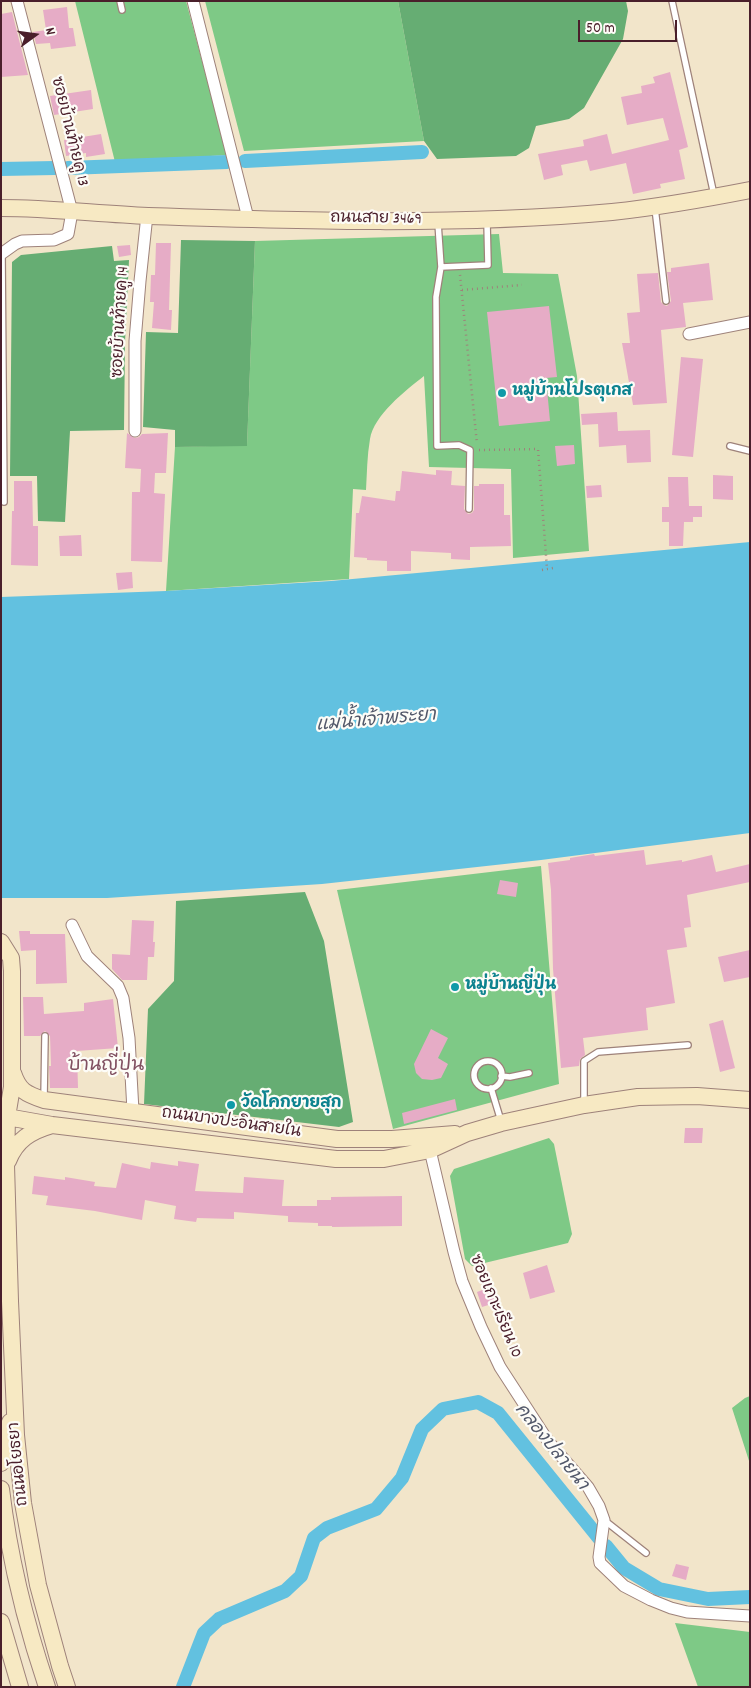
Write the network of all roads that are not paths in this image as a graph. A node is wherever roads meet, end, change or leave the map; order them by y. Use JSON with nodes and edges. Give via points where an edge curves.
{"nodes":[{"id":1,"x":17,"y":1,"type":"edge"},
{"id":2,"x":120,"y":1,"type":"edge"},
{"id":3,"x":193,"y":1,"type":"edge"},
{"id":4,"x":672,"y":1,"type":"edge"},
{"id":5,"x":122,"y":10,"type":"dead end"},
{"id":6,"x":750,"y":190,"type":"edge"},
{"id":7,"x":715,"y":197,"type":"junction"},
{"id":8,"x":655,"y":206,"type":"junction"},
{"id":9,"x":9,"y":208,"type":"edge"},
{"id":10,"x":72,"y":212,"type":"junction"},
{"id":11,"x":1,"y":216,"type":"edge"},
{"id":12,"x":147,"y":216,"type":"junction"},
{"id":13,"x":248,"y":218,"type":"junction"},
{"id":14,"x":487,"y":220,"type":"junction"},
{"id":15,"x":438,"y":221,"type":"junction"},
{"id":16,"x":2,"y":254,"type":"edge"},
{"id":17,"x":441,"y":268,"type":"junction"},
{"id":18,"x":666,"y":301,"type":"dead end"},
{"id":19,"x":750,"y":322,"type":"edge"},
{"id":20,"x":689,"y":334,"type":"dead end"},
{"id":21,"x":135,"y":431,"type":"dead end"},
{"id":22,"x":730,"y":446,"type":"dead end"},
{"id":23,"x":750,"y":452,"type":"edge"},
{"id":24,"x":4,"y":502,"type":"dead end"},
{"id":25,"x":469,"y":509,"type":"dead end"},
{"id":26,"x":72,"y":925,"type":"dead end"},
{"id":27,"x":1,"y":942,"type":"edge"},
{"id":28,"x":45,"y":1036,"type":"dead end"},
{"id":29,"x":688,"y":1045,"type":"dead end"},
{"id":30,"x":12,"y":1069,"type":"junction"},
{"id":31,"x":528,"y":1073,"type":"dead end"},
{"id":32,"x":502,"y":1076,"type":"junction"},
{"id":33,"x":491,"y":1088,"type":"junction"},
{"id":34,"x":1,"y":1090,"type":"edge"},
{"id":35,"x":44,"y":1100,"type":"junction"},
{"id":36,"x":750,"y":1100,"type":"edge"},
{"id":37,"x":584,"y":1105,"type":"junction"},
{"id":38,"x":133,"y":1111,"type":"junction"},
{"id":39,"x":7,"y":1117,"type":"junction"},
{"id":40,"x":501,"y":1123,"type":"junction"},
{"id":41,"x":52,"y":1125,"type":"junction"},
{"id":42,"x":467,"y":1133,"type":"junction"},
{"id":43,"x":430,"y":1150,"type":"junction"},
{"id":44,"x":6,"y":1165,"type":"junction"},
{"id":45,"x":15,"y":1400,"type":"junction"},
{"id":46,"x":1,"y":1463,"type":"edge"},
{"id":47,"x":1,"y":1489,"type":"edge"},
{"id":48,"x":604,"y":1520,"type":"junction"},
{"id":49,"x":9,"y":1538,"type":"junction"},
{"id":50,"x":646,"y":1553,"type":"dead end"},
{"id":51,"x":45,"y":1614,"type":"junction"},
{"id":52,"x":750,"y":1616,"type":"edge"},
{"id":53,"x":1,"y":1622,"type":"edge"},
{"id":54,"x":1,"y":1650,"type":"edge"},
{"id":55,"x":14,"y":1667,"type":"junction"},
{"id":56,"x":20,"y":1687,"type":"edge"},
{"id":57,"x":47,"y":1687,"type":"edge"},
{"id":58,"x":67,"y":1687,"type":"edge"}],
"edges":[{"from":1,"to":10,"type":"street","name":"ซอยบ้านท้ายคู 13"},
{"from":2,"to":5,"type":"lane"},
{"from":3,"to":13,"type":"street"},
{"from":4,"to":7,"type":"lane"},
{"from":6,"to":7,"type":"main road","name":"ถนนสาย 3469"},
{"from":7,"to":8,"type":"main road","name":"ถนนสาย 3469"},
{"from":8,"to":14,"type":"main road","name":"ถนนสาย 3469"},
{"from":8,"to":18,"type":"lane"},
{"from":9,"to":10,"type":"main road","name":"ถนนสาย 3469"},
{"from":9,"to":11,"type":"main road"},
{"from":10,"to":12,"type":"main road","name":"ถนนสาย 3469"},
{"from":10,"to":16,"type":"street","via":[[68,234],[54,240],[22,241]]},
{"from":12,"to":13,"type":"main road","name":"ถนนสาย 3469"},
{"from":12,"to":21,"type":"street","name":"ซอยบ้านท้ายคู 14","via":[[135,341]]},
{"from":13,"to":15,"type":"main road","name":"ถนนสาย 3469"},
{"from":14,"to":15,"type":"main road","name":"ถนนสาย 3469"},
{"from":14,"to":17,"type":"lane","via":[[488,265]]},
{"from":15,"to":17,"type":"lane"},
{"from":16,"to":24,"type":"lane"},
{"from":17,"to":25,"type":"lane","via":[[436,296],[437,446],[459,445],[470,450]]},
{"from":19,"to":20,"type":"street"},
{"from":22,"to":23,"type":"lane"},
{"from":26,"to":38,"type":"street","via":[[87,956],[118,986],[124,998]]},
{"from":27,"to":30,"type":"main road","name":"ถนนบางปะอินสายใน","via":[[11,958]]},
{"from":28,"to":35,"type":"lane"},
{"from":29,"to":37,"type":"lane","via":[[598,1052],[584,1061]]},
{"from":30,"to":35,"type":"main road","name":"ถนนบางปะอินสายใน","via":[[17,1084],[27,1094]]},
{"from":30,"to":39,"type":"main road","name":"ถนนบางปะอินสายใน"},
{"from":31,"to":32,"type":"lane"},
{"from":32,"to":33,"type":"lane"},
{"from":32,"to":33,"type":"lane","via":[[498,1066],[489,1061],[476,1068],[474,1078],[477,1083]]},
{"from":33,"to":40,"type":"lane"},
{"from":34,"to":39,"type":"main road"},
{"from":35,"to":38,"type":"main road","name":"ถนนบางปะอินสายใน"},
{"from":36,"to":37,"type":"main road","name":"ถนนบางปะอินสายใน","via":[[696,1096],[638,1097]]},
{"from":37,"to":40,"type":"main road","name":"ถนนบางปะอินสายใน"},
{"from":38,"to":42,"type":"main road","name":"ถนนบางปะอินสายใน","via":[[337,1139],[392,1139]]},
{"from":39,"to":41,"type":"main road","name":"ถนนบางปะอินสายใน"},
{"from":39,"to":44,"type":"main road","name":"ถนนอโยธยา"},
{"from":40,"to":42,"type":"main road","name":"ถนนบางปะอินสายใน"},
{"from":41,"to":43,"type":"main road","name":"ถนนบางปะอินสายใน","via":[[336,1160],[384,1159]]},
{"from":41,"to":44,"type":"main road","via":[[40,1128],[19,1142]]},
{"from":42,"to":43,"type":"main road","name":"ถนนบางปะอินสายใน"},
{"from":43,"to":48,"type":"street","name":"ซอยเกาะเรียน 10","via":[[462,1281],[481,1327],[500,1366],[548,1441],[588,1487]]},
{"from":44,"to":45,"type":"main road","name":"ถนนอโยธยา"},
{"from":45,"to":46,"type":"main road"},
{"from":45,"to":51,"type":"main road","name":"ถนนอโยธยา","via":[[19,1468]]},
{"from":47,"to":49,"type":"main road","name":"ถนนอโยธยา"},
{"from":48,"to":50,"type":"lane"},
{"from":48,"to":52,"type":"street","via":[[600,1562],[624,1586],[651,1600],[687,1612]]},
{"from":49,"to":51,"type":"main road"},
{"from":49,"to":57,"type":"main road","name":"ถนนอโยธยา","via":[[18,1590]]},
{"from":51,"to":58,"type":"main road","name":"ถนนอโยธยา"},
{"from":53,"to":55,"type":"main road"},
{"from":54,"to":55,"type":"main road"},
{"from":55,"to":56,"type":"main road"}]}
